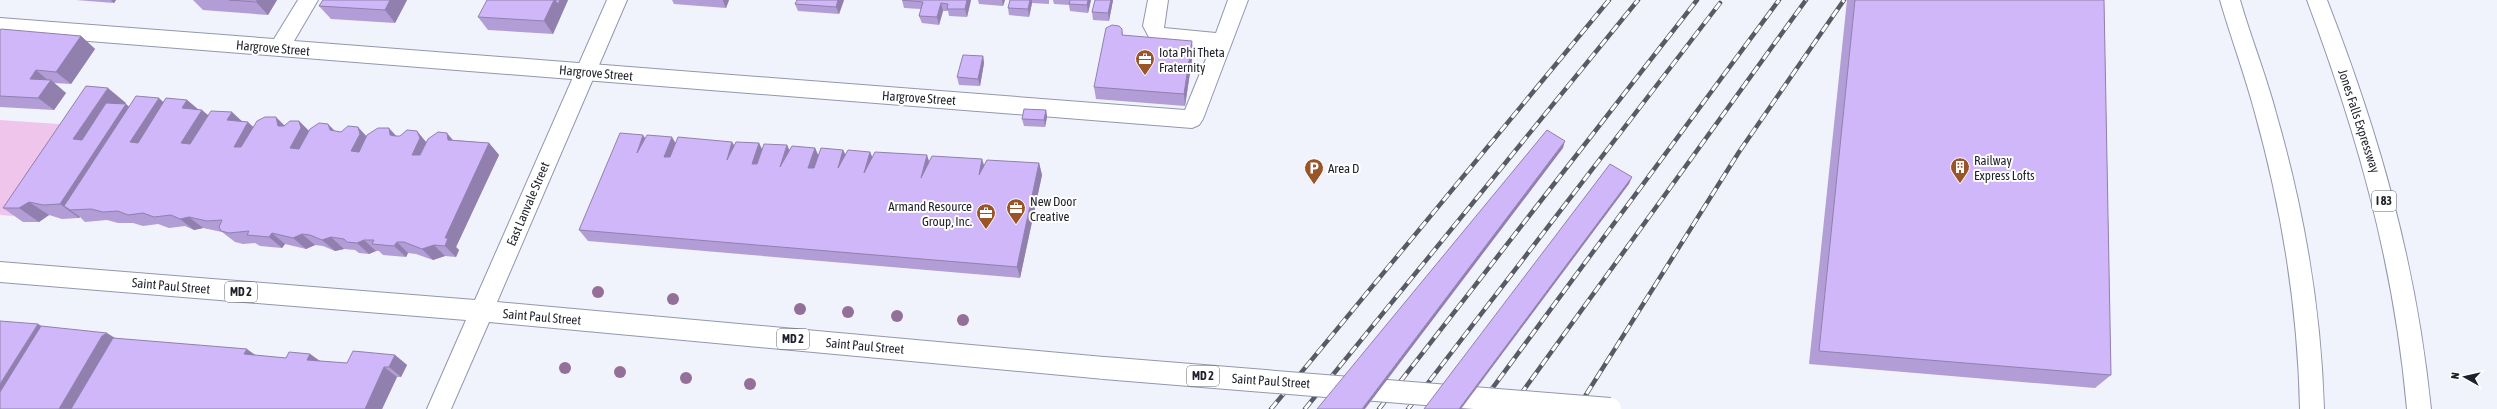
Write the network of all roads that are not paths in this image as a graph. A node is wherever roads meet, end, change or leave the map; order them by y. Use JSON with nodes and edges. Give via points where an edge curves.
{"nodes":[{"id":1,"x":308,"y":0,"type":"edge"},
{"id":2,"x":617,"y":0,"type":"edge"},
{"id":3,"x":1158,"y":0,"type":"edge"},
{"id":4,"x":1238,"y":0,"type":"edge"},
{"id":5,"x":2230,"y":0,"type":"edge"},
{"id":6,"x":2317,"y":0,"type":"edge"},
{"id":7,"x":0,"y":26,"type":"edge"},
{"id":8,"x":1223,"y":42,"type":"junction"},
{"id":9,"x":279,"y":48,"type":"junction"},
{"id":10,"x":585,"y":72,"type":"junction"},
{"id":11,"x":0,"y":272,"type":"edge"},
{"id":12,"x":481,"y":311,"type":"junction"},
{"id":13,"x":439,"y":409,"type":"edge"},
{"id":14,"x":1610,"y":409,"type":"edge"},
{"id":15,"x":2312,"y":409,"type":"edge"},
{"id":16,"x":2419,"y":409,"type":"edge"}],
"edges":[{"from":1,"to":9,"type":"main road"},
{"from":2,"to":10,"type":"main road","name":"East Lanvale Street"},
{"from":3,"to":8,"type":"main road","via":[[1153,26],[1158,35]]},
{"from":4,"to":8,"type":"main road"},
{"from":5,"to":15,"type":"main road","via":[[2265,112],[2288,199],[2308,331],[2312,368]]},
{"from":6,"to":16,"type":"main road","name":"Jones Falls Expressway","number":"I 83","via":[[2333,40],[2387,209],[2405,292]]},
{"from":7,"to":9,"type":"main road","name":"Hargrove Street"},
{"from":8,"to":10,"type":"main road","name":"Hargrove Street","via":[[1192,119]]},
{"from":9,"to":10,"type":"main road","name":"Hargrove Street"},
{"from":10,"to":12,"type":"main road","name":"East Lanvale Street"},
{"from":11,"to":12,"type":"main road","name":"Saint Paul Street","number":"MD 2"},
{"from":12,"to":13,"type":"main road","name":"East Lanvale Street"},
{"from":12,"to":14,"type":"main road","name":"Saint Paul Street","number":"MD 2","bridge":true,"via":[[1104,368]]}]}
